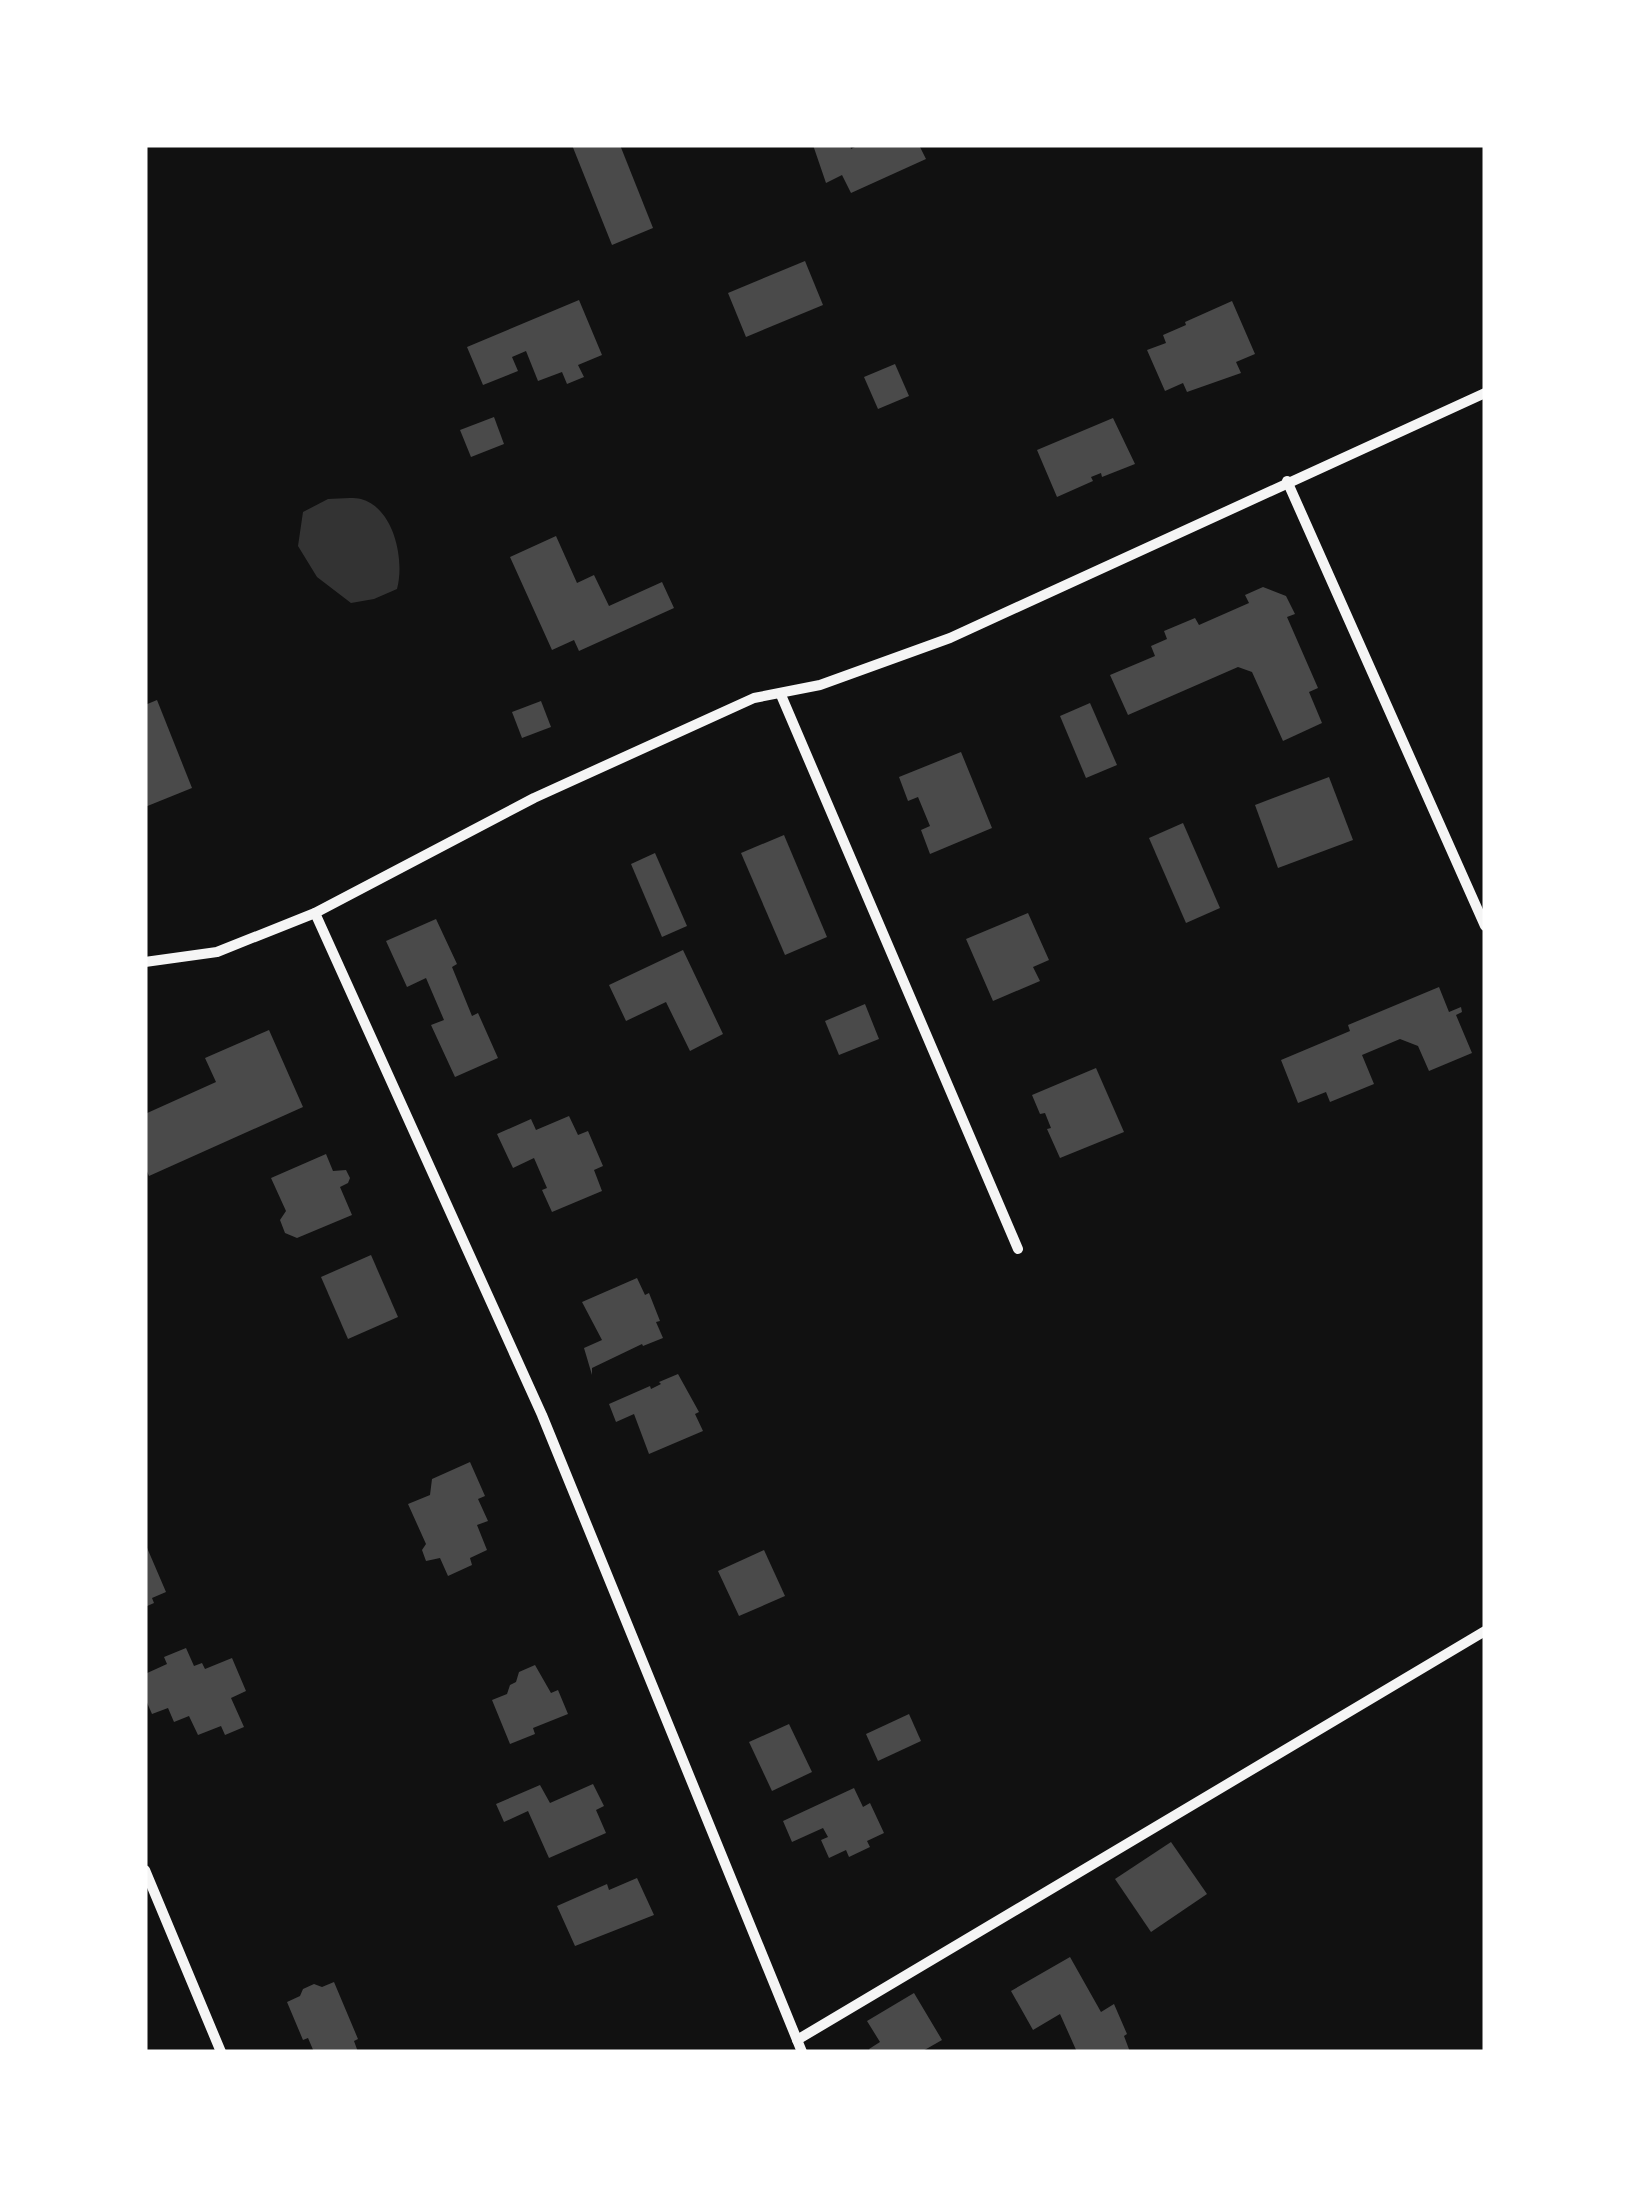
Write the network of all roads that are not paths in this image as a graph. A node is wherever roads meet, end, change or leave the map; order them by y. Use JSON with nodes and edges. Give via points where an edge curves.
{"nodes":[{"id":1,"x":1485,"y":393,"type":"edge"},
{"id":2,"x":1288,"y":481,"type":"junction"},
{"id":3,"x":781,"y":696,"type":"junction"},
{"id":4,"x":315,"y":912,"type":"junction"},
{"id":5,"x":1485,"y":926,"type":"edge"},
{"id":6,"x":145,"y":962,"type":"edge"},
{"id":7,"x":1018,"y":1250,"type":"dead end"},
{"id":8,"x":1485,"y":1631,"type":"edge"},
{"id":9,"x":145,"y":1870,"type":"edge"},
{"id":10,"x":797,"y":2040,"type":"junction"},
{"id":11,"x":221,"y":2052,"type":"edge"},
{"id":12,"x":802,"y":2052,"type":"edge"}],
"edges":[{"from":1,"to":2,"type":"street"},
{"from":2,"to":3,"type":"street","via":[[950,638]]},
{"from":2,"to":5,"type":"street"},
{"from":3,"to":4,"type":"street","via":[[754,698],[534,798]]},
{"from":3,"to":7,"type":"street"},
{"from":4,"to":6,"type":"street","via":[[218,952]]},
{"from":4,"to":10,"type":"street","via":[[542,1416]]},
{"from":8,"to":10,"type":"street"},
{"from":9,"to":11,"type":"street"},
{"from":10,"to":12,"type":"street"}]}
